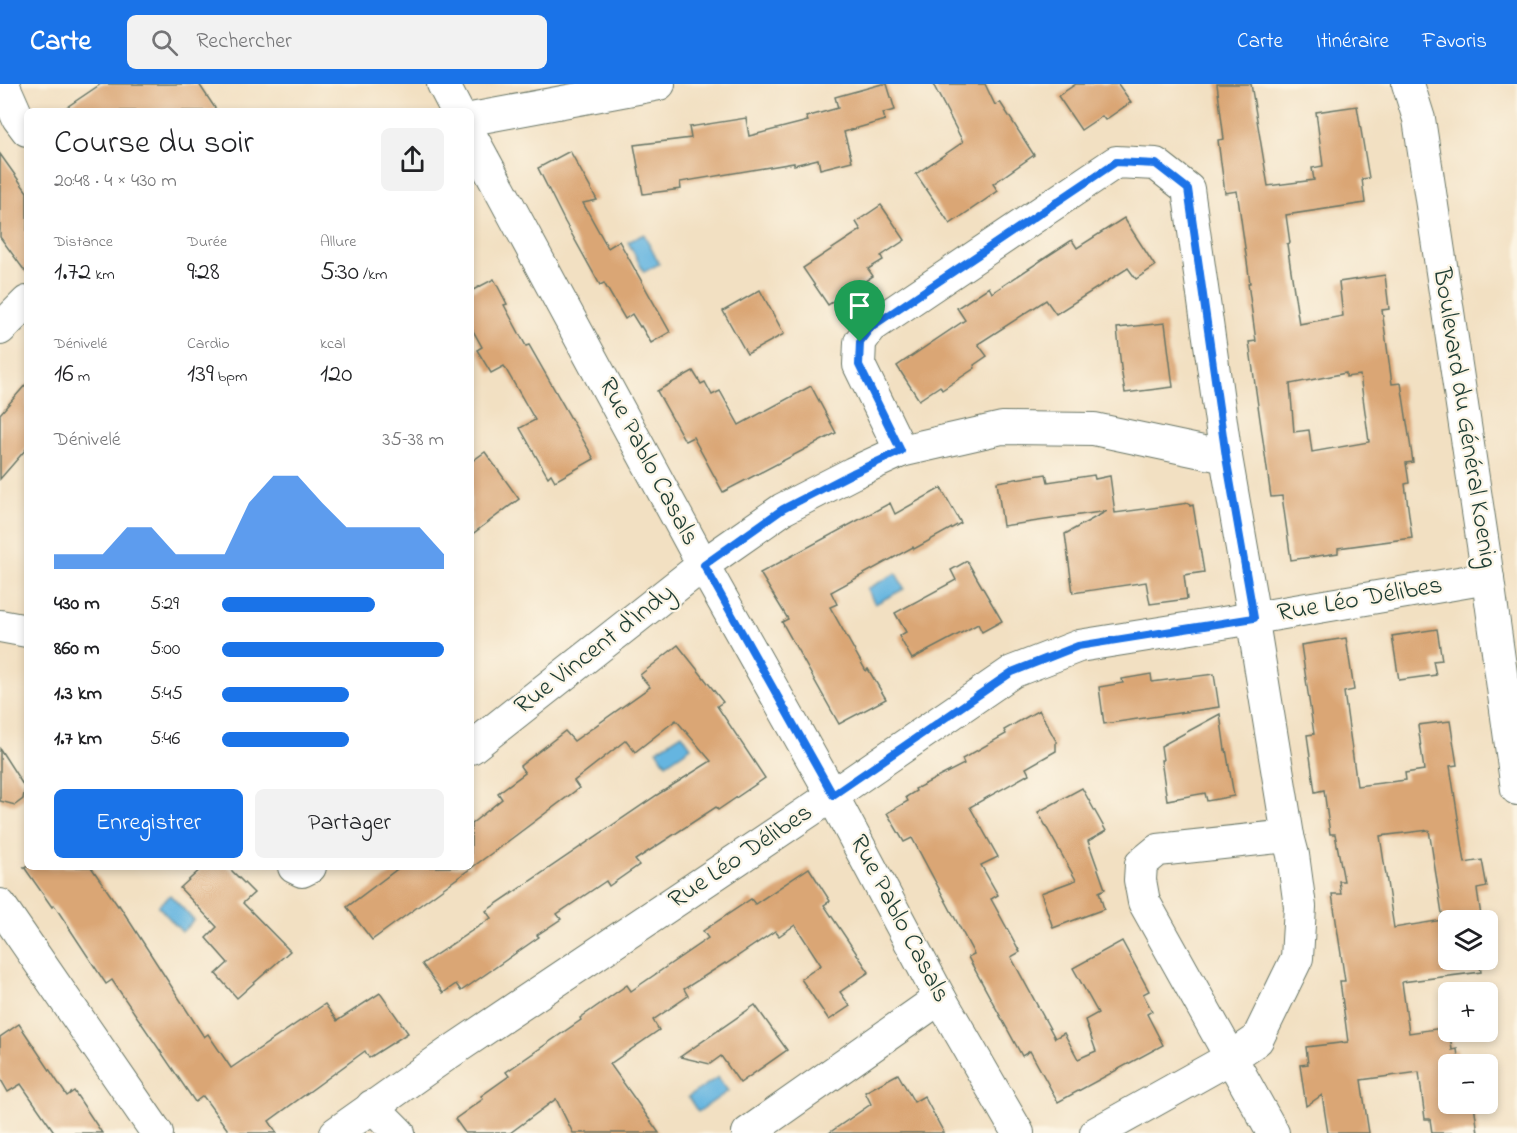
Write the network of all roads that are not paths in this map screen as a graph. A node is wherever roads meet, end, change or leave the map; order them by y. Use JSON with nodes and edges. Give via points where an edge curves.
{"nodes":[{"id":1,"x":3,"y":84,"type":"edge"},
{"id":2,"x":442,"y":84,"type":"edge"},
{"id":3,"x":659,"y":84,"type":"edge"},
{"id":4,"x":1408,"y":84,"type":"edge"},
{"id":5,"x":455,"y":108,"type":"edge"},
{"id":6,"x":474,"y":118,"type":"edge"},
{"id":7,"x":24,"y":126,"type":"edge"},
{"id":8,"x":474,"y":142,"type":"edge"},
{"id":9,"x":24,"y":305,"type":"edge"},
{"id":10,"x":0,"y":329,"type":"edge"},
{"id":11,"x":901,"y":451,"type":"junction"},
{"id":12,"x":1226,"y":457,"type":"junction"},
{"id":13,"x":704,"y":565,"type":"junction"},
{"id":14,"x":1488,"y":578,"type":"junction"},
{"id":15,"x":1254,"y":618,"type":"junction"},
{"id":16,"x":0,"y":626,"type":"edge"},
{"id":17,"x":24,"y":630,"type":"edge"},
{"id":18,"x":474,"y":746,"type":"edge"},
{"id":19,"x":1517,"y":789,"type":"edge"},
{"id":20,"x":833,"y":795,"type":"junction"},
{"id":21,"x":1288,"y":836,"type":"junction"},
{"id":22,"x":0,"y":905,"type":"edge"},
{"id":23,"x":940,"y":998,"type":"junction"},
{"id":24,"x":1232,"y":1057,"type":"junction"},
{"id":25,"x":372,"y":1106,"type":"junction"},
{"id":26,"x":157,"y":1133,"type":"edge"},
{"id":27,"x":336,"y":1133,"type":"edge"},
{"id":28,"x":399,"y":1133,"type":"edge"},
{"id":29,"x":748,"y":1133,"type":"edge"},
{"id":30,"x":1018,"y":1133,"type":"edge"},
{"id":31,"x":1096,"y":1133,"type":"edge"},
{"id":32,"x":1274,"y":1133,"type":"edge"}],
"edges":[{"from":1,"to":7,"type":"street"},
{"from":2,"to":5,"type":"street"},
{"from":3,"to":6,"type":"street"},
{"from":4,"to":14,"type":"street","name":"Boulevard du Général Koenig","via":[[1419,119]]},
{"from":8,"to":13,"type":"street","name":"Rue Pablo Casals"},
{"from":9,"to":10,"type":"street"},
{"from":11,"to":12,"type":"street","name":"Rue Vincent d'Indy","via":[[1002,428],[1094,429]]},
{"from":11,"to":12,"type":"street","via":[[859,365],[860,342],[871,327],[1116,162],[1156,164],[1188,189]]},
{"from":11,"to":13,"type":"street","name":"Rue Vincent d'Indy","via":[[783,509]]},
{"from":12,"to":15,"type":"street"},
{"from":13,"to":18,"type":"street","name":"Rue Vincent d'Indy"},
{"from":13,"to":20,"type":"street","name":"Rue Pablo Casals"},
{"from":14,"to":15,"type":"street","name":"Rue Léo Délibes"},
{"from":14,"to":19,"type":"street","name":"Boulevard du Général Koenig"},
{"from":15,"to":20,"type":"street","name":"Rue Léo Délibes","via":[[1078,646],[1012,672]]},
{"from":15,"to":21,"type":"street"},
{"from":16,"to":17,"type":"street"},
{"from":20,"to":23,"type":"street","name":"Rue Pablo Casals"},
{"from":20,"to":25,"type":"street","name":"Rue Léo Délibes"},
{"from":21,"to":24,"type":"street","via":[[1300,907],[1297,958],[1257,1040]]},
{"from":21,"to":24,"type":"street","via":[[1158,850],[1141,864],[1144,902]]},
{"from":22,"to":26,"type":"street"},
{"from":23,"to":29,"type":"street"},
{"from":23,"to":30,"type":"street","name":"Rue Pablo Casals"},
{"from":24,"to":31,"type":"street"},
{"from":24,"to":32,"type":"street"},
{"from":25,"to":27,"type":"street","name":"Rue Léo Délibes"},
{"from":25,"to":28,"type":"street"}]}
